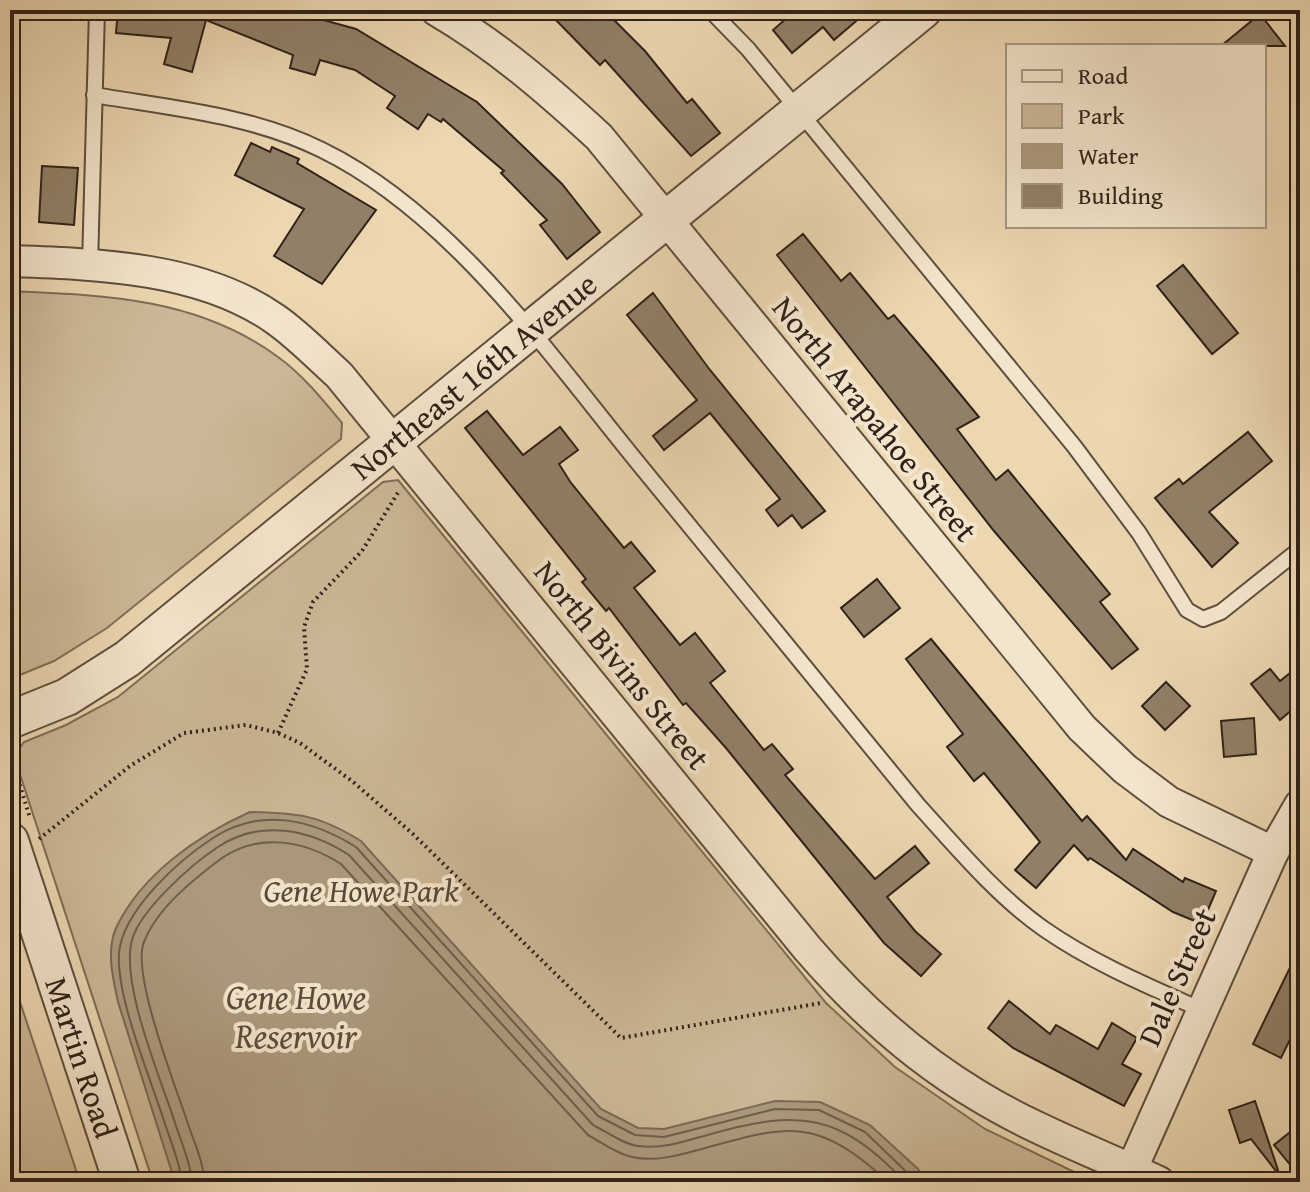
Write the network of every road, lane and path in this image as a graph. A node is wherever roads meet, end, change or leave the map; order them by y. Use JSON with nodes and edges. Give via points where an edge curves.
{"nodes":[{"id":1,"x":97,"y":10,"type":"edge"},
{"id":2,"x":436,"y":10,"type":"edge"},
{"id":3,"x":710,"y":10,"type":"edge"},
{"id":4,"x":923,"y":10,"type":"edge"},
{"id":5,"x":94,"y":95,"type":"junction"},
{"id":6,"x":799,"y":112,"type":"junction"},
{"id":7,"x":667,"y":218,"type":"junction"},
{"id":8,"x":10,"y":261,"type":"edge"},
{"id":9,"x":90,"y":265,"type":"junction"},
{"id":10,"x":530,"y":330,"type":"junction"},
{"id":11,"x":393,"y":442,"type":"junction"},
{"id":12,"x":404,"y":482,"type":"dead end"},
{"id":13,"x":1300,"y":549,"type":"edge"},
{"id":14,"x":278,"y":733,"type":"junction"},
{"id":15,"x":11,"y":734,"type":"edge"},
{"id":16,"x":1300,"y":805,"type":"edge"},
{"id":17,"x":10,"y":841,"type":"edge"},
{"id":18,"x":1273,"y":852,"type":"junction"},
{"id":19,"x":821,"y":992,"type":"dead end"},
{"id":20,"x":1202,"y":1010,"type":"junction"},
{"id":21,"x":1139,"y":1178,"type":"edge"},
{"id":22,"x":122,"y":1182,"type":"edge"}],
"edges":[{"from":1,"to":5,"type":"lane"},
{"from":2,"to":7,"type":"street","name":"North Arapahoe Street","via":[[543,85],[599,137]]},
{"from":3,"to":6,"type":"lane"},
{"from":4,"to":6,"type":"street","name":"Northeast 16th Avenue"},
{"from":5,"to":9,"type":"lane"},
{"from":5,"to":10,"type":"lane","via":[[227,118],[322,149],[365,174],[408,209]]},
{"from":6,"to":7,"type":"street","name":"Northeast 16th Avenue"},
{"from":6,"to":13,"type":"lane","via":[[1074,446],[1139,533],[1187,610],[1203,619],[1221,612]]},
{"from":7,"to":10,"type":"street","name":"Northeast 16th Avenue"},
{"from":7,"to":18,"type":"street","name":"North Arapahoe Street","via":[[1082,728],[1169,802]]},
{"from":8,"to":9,"type":"street","name":"North Bivins Street"},
{"from":9,"to":11,"type":"street","name":"North Bivins Street","via":[[211,288],[274,318],[339,375]]},
{"from":10,"to":11,"type":"street","name":"Northeast 16th Avenue"},
{"from":10,"to":20,"type":"lane","via":[[964,856],[1044,929],[1128,978]]},
{"from":11,"to":15,"type":"street","name":"Northeast 16th Avenue","via":[[109,672]]},
{"from":11,"to":21,"type":"street","name":"North Bivins Street","via":[[846,991],[913,1051],[979,1097]]},
{"from":12,"to":14,"type":"path","via":[[357,558],[313,602],[304,627],[307,669]]},
{"from":14,"to":15,"type":"path","via":[[246,725],[184,733],[130,766],[37,841],[11,757]]},
{"from":14,"to":19,"type":"path","via":[[352,781],[413,834],[621,1038],[830,1002]]},
{"from":16,"to":18,"type":"street","name":"Dale Street"},
{"from":17,"to":22,"type":"street","name":"Martin Road"},
{"from":18,"to":20,"type":"street","name":"Dale Street"},
{"from":20,"to":21,"type":"street","name":"Dale Street"}]}
